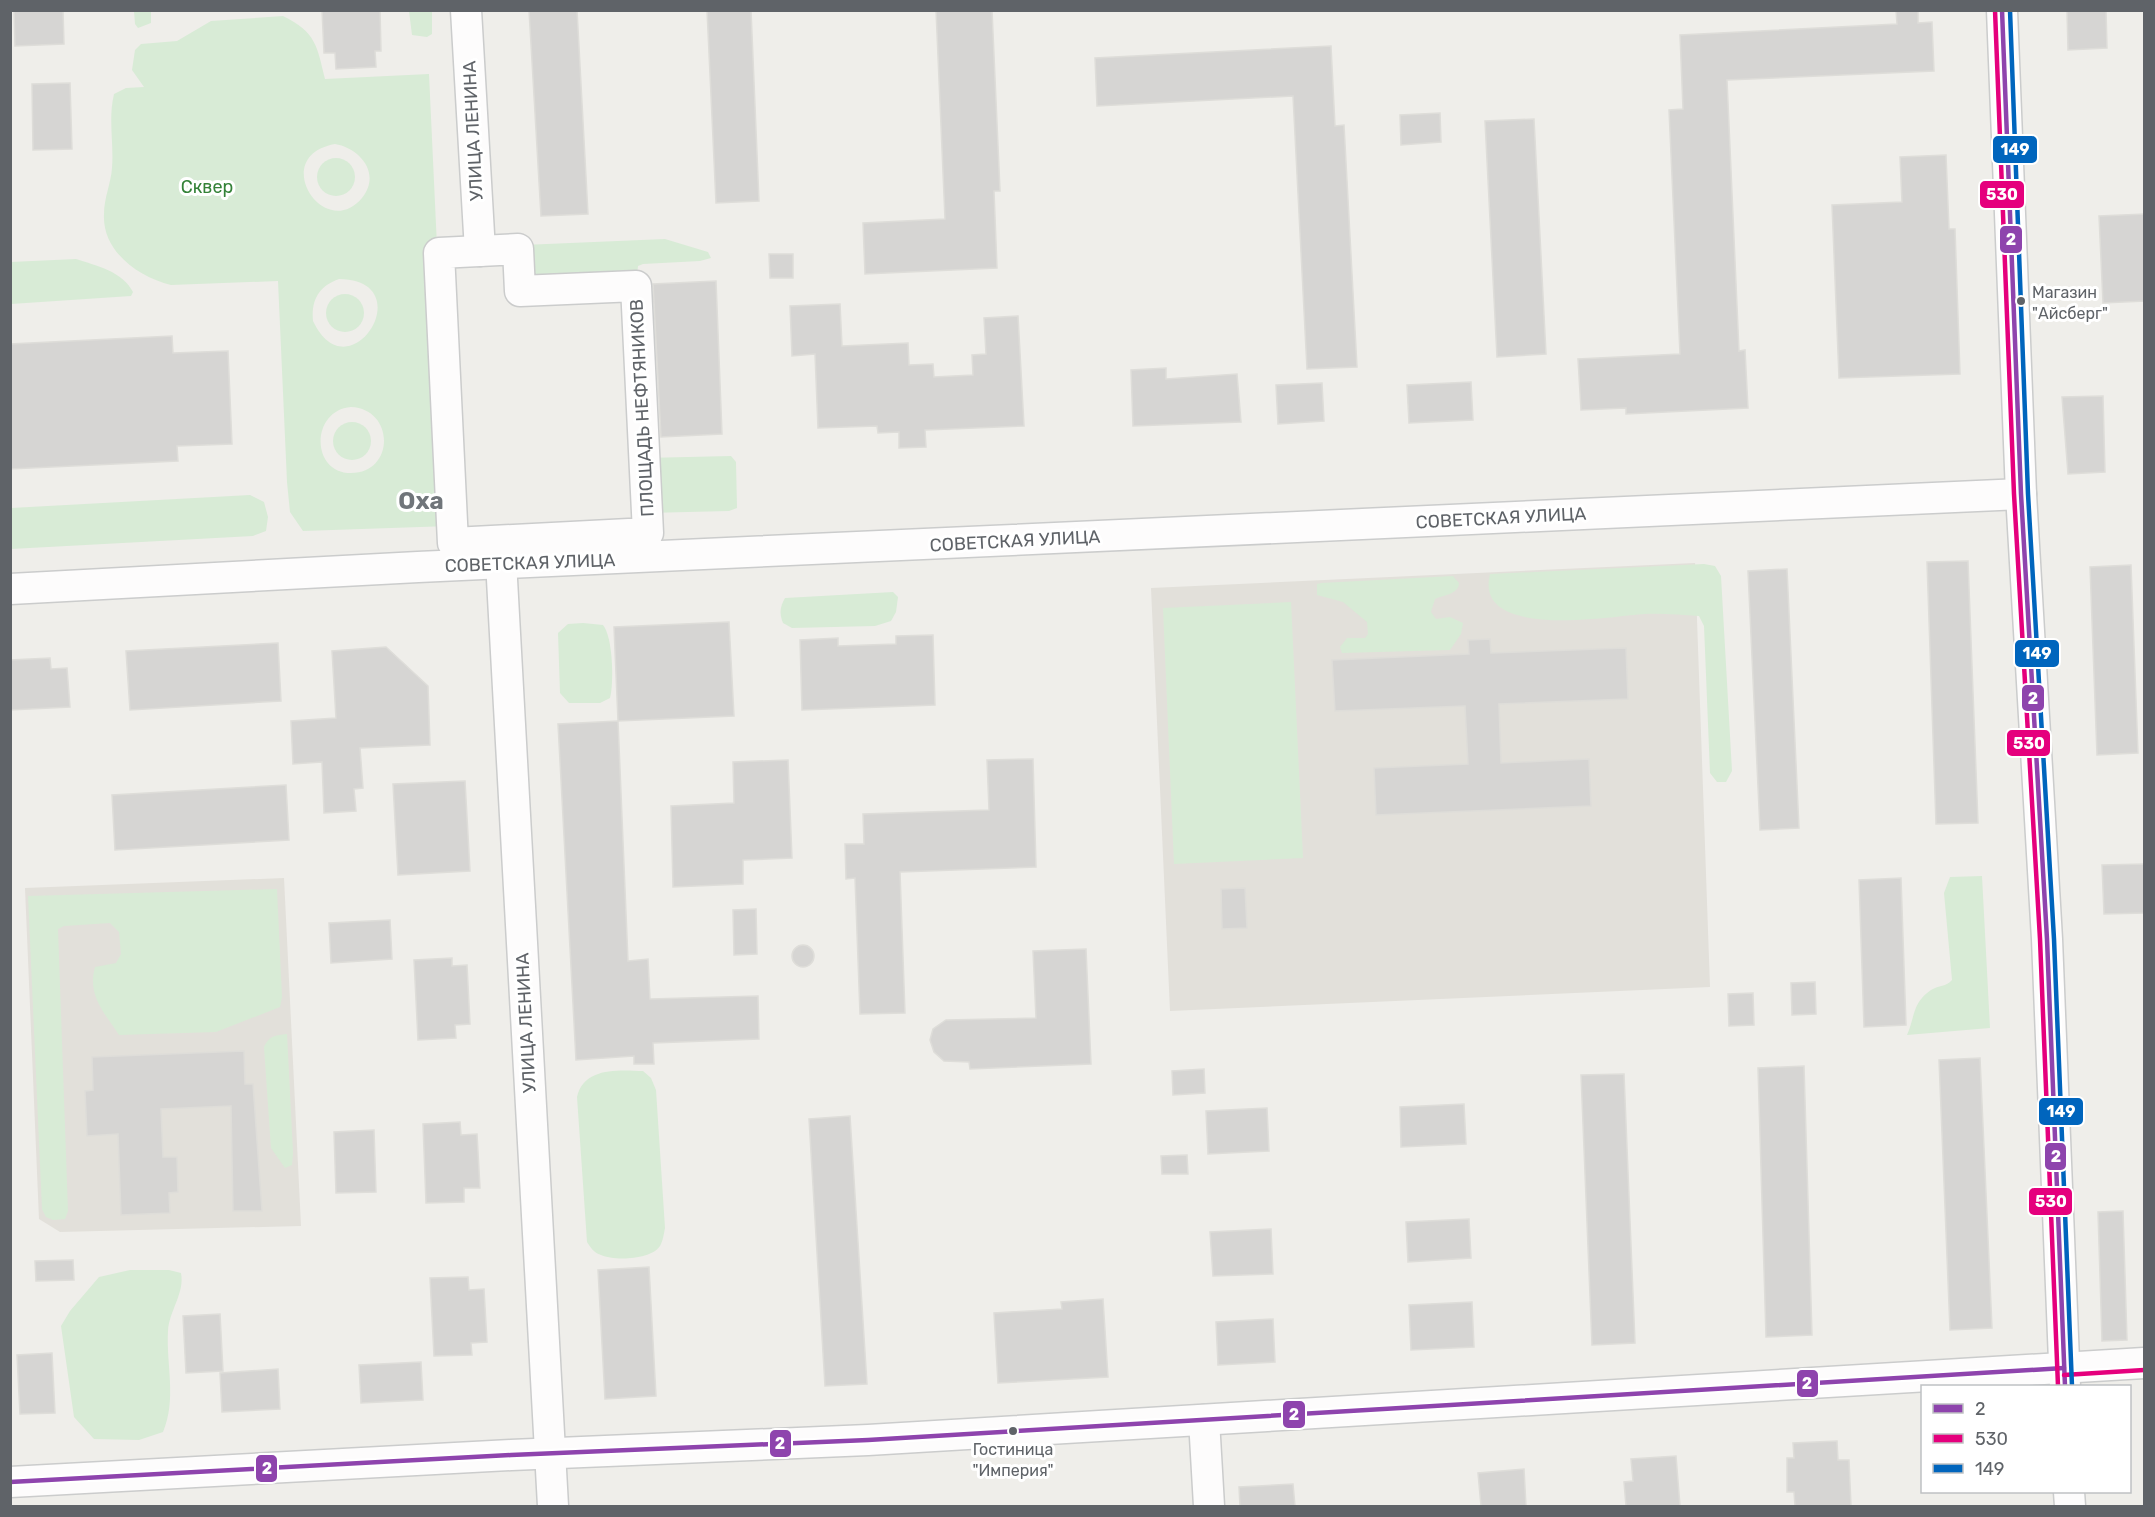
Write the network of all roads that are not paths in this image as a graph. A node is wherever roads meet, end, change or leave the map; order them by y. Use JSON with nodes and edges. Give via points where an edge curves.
{"nodes":[{"id":1,"x":466,"y":10,"type":"edge"},
{"id":2,"x":2002,"y":10,"type":"edge"},
{"id":3,"x":480,"y":251,"type":"junction"},
{"id":4,"x":2020,"y":494,"type":"junction"},
{"id":5,"x":500,"y":552,"type":"junction"},
{"id":6,"x":10,"y":589,"type":"edge"},
{"id":7,"x":2145,"y":1363,"type":"edge"},
{"id":8,"x":2064,"y":1377,"type":"edge"},
{"id":9,"x":1204,"y":1420,"type":"junction"},
{"id":10,"x":550,"y":1454,"type":"junction"},
{"id":11,"x":10,"y":1482,"type":"edge"},
{"id":12,"x":553,"y":1506,"type":"edge"},
{"id":13,"x":1209,"y":1506,"type":"edge"}],
"edges":[{"from":1,"to":3,"type":"street","name":"УЛИЦА ЛЕНИНА"},
{"from":2,"to":4,"type":"street"},
{"from":3,"to":5,"type":"street","name":"ПЛОЩАДЬ НЕФТЯНИКОВ","via":[[439,253],[453,543]]},
{"from":3,"to":5,"type":"street","name":"ПЛОЩАДЬ НЕФТЯНИКОВ","via":[[518,249],[520,291],[636,286],[648,533]]},
{"from":4,"to":5,"type":"street","name":"СОВЕТСКАЯ УЛИЦА"},
{"from":4,"to":8,"type":"street","via":[[2047,939]]},
{"from":5,"to":6,"type":"street","name":"СОВЕТСКАЯ УЛИЦА"},
{"from":5,"to":10,"type":"street","name":"УЛИЦА ЛЕНИНА"},
{"from":7,"to":8,"type":"street"},
{"from":8,"to":9,"type":"street"},
{"from":9,"to":10,"type":"street"},
{"from":9,"to":13,"type":"street"},
{"from":10,"to":11,"type":"street"},
{"from":10,"to":12,"type":"street","name":"УЛИЦА ЛЕНИНА"}]}
